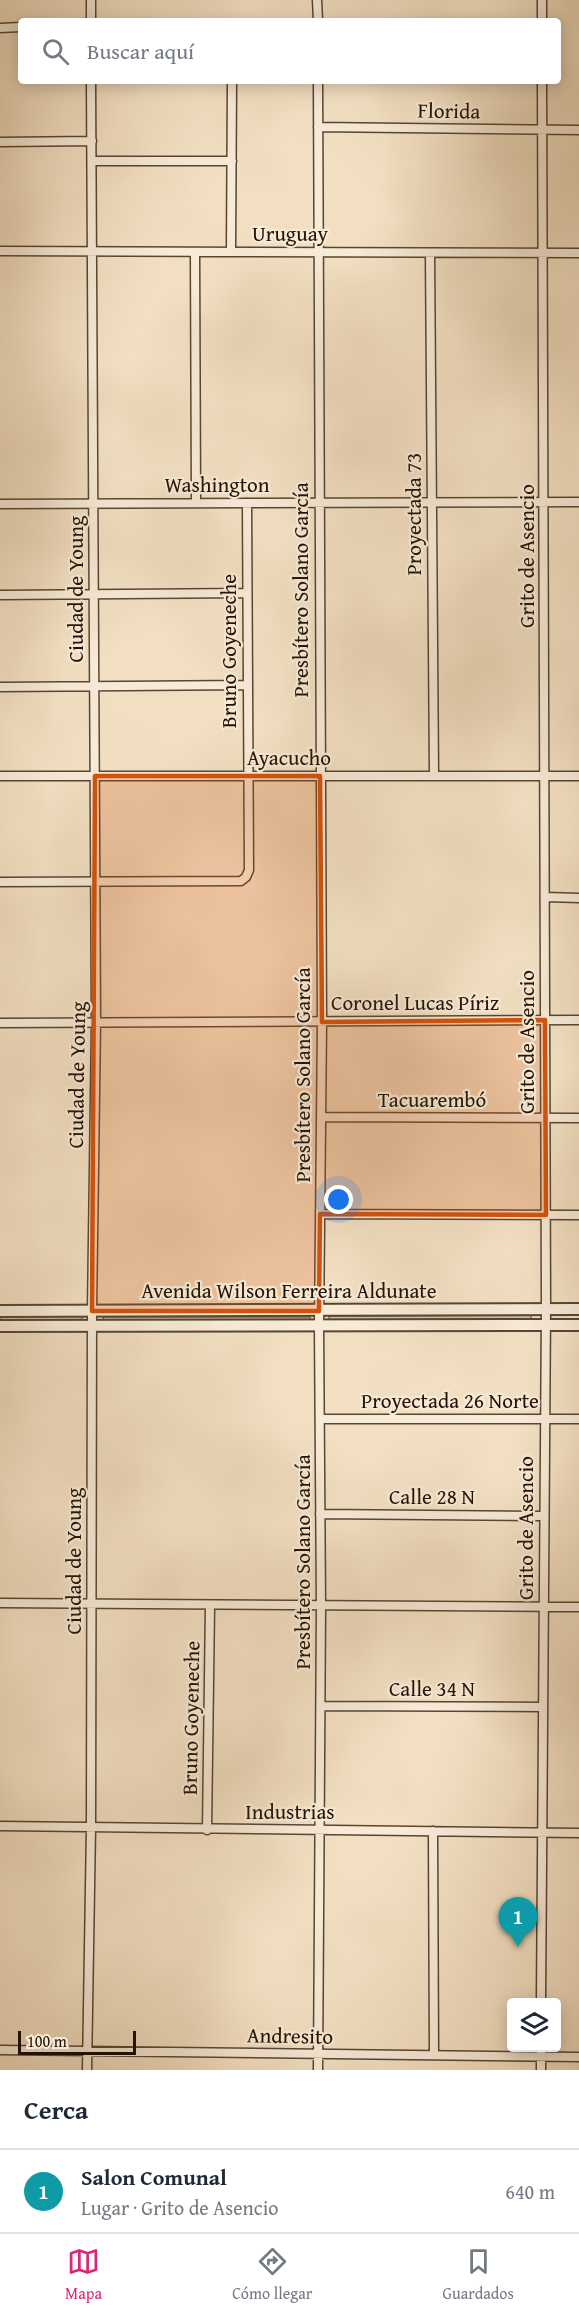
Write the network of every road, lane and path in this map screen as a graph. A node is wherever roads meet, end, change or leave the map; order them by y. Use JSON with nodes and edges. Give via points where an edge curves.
{"nodes":[{"id":1,"x":91,"y":0,"type":"edge"},
{"id":2,"x":317,"y":0,"type":"edge"},
{"id":3,"x":542,"y":0,"type":"edge"},
{"id":4,"x":91,"y":18,"type":"edge"},
{"id":5,"x":318,"y":18,"type":"edge"},
{"id":6,"x":542,"y":18,"type":"edge"},
{"id":7,"x":18,"y":27,"type":"edge"},
{"id":8,"x":0,"y":28,"type":"edge"},
{"id":9,"x":92,"y":84,"type":"edge"},
{"id":10,"x":232,"y":84,"type":"edge"},
{"id":11,"x":318,"y":84,"type":"edge"},
{"id":12,"x":542,"y":84,"type":"edge"},
{"id":13,"x":318,"y":128,"type":"junction"},
{"id":14,"x":543,"y":130,"type":"junction"},
{"id":15,"x":579,"y":130,"type":"edge"},
{"id":16,"x":92,"y":141,"type":"junction"},
{"id":17,"x":0,"y":142,"type":"edge"},
{"id":18,"x":232,"y":160,"type":"junction"},
{"id":19,"x":92,"y":161,"type":"junction"},
{"id":20,"x":0,"y":250,"type":"edge"},
{"id":21,"x":93,"y":251,"type":"junction"},
{"id":22,"x":195,"y":252,"type":"junction"},
{"id":23,"x":231,"y":252,"type":"junction"},
{"id":24,"x":318,"y":252,"type":"junction"},
{"id":25,"x":430,"y":253,"type":"junction"},
{"id":26,"x":543,"y":253,"type":"junction"},
{"id":27,"x":579,"y":253,"type":"edge"},
{"id":28,"x":319,"y":502,"type":"junction"},
{"id":29,"x":432,"y":502,"type":"junction"},
{"id":30,"x":544,"y":502,"type":"junction"},
{"id":31,"x":579,"y":502,"type":"edge"},
{"id":32,"x":94,"y":503,"type":"junction"},
{"id":33,"x":196,"y":503,"type":"junction"},
{"id":34,"x":247,"y":503,"type":"junction"},
{"id":35,"x":0,"y":504,"type":"edge"},
{"id":36,"x":247,"y":593,"type":"junction"},
{"id":37,"x":0,"y":595,"type":"edge"},
{"id":38,"x":93,"y":595,"type":"junction"},
{"id":39,"x":247,"y":685,"type":"junction"},
{"id":40,"x":0,"y":687,"type":"edge"},
{"id":41,"x":93,"y":687,"type":"junction"},
{"id":42,"x":434,"y":775,"type":"junction"},
{"id":43,"x":0,"y":776,"type":"edge"},
{"id":44,"x":95,"y":776,"type":"junction"},
{"id":45,"x":249,"y":776,"type":"junction"},
{"id":46,"x":320,"y":776,"type":"junction"},
{"id":47,"x":546,"y":776,"type":"junction"},
{"id":48,"x":579,"y":776,"type":"edge"},
{"id":49,"x":96,"y":881,"type":"junction"},
{"id":50,"x":0,"y":882,"type":"edge"},
{"id":51,"x":546,"y":897,"type":"junction"},
{"id":52,"x":579,"y":898,"type":"edge"},
{"id":53,"x":545,"y":1020,"type":"junction"},
{"id":54,"x":579,"y":1020,"type":"edge"},
{"id":55,"x":96,"y":1022,"type":"junction"},
{"id":56,"x":322,"y":1022,"type":"junction"},
{"id":57,"x":0,"y":1023,"type":"edge"},
{"id":58,"x":321,"y":1117,"type":"junction"},
{"id":59,"x":545,"y":1118,"type":"junction"},
{"id":60,"x":579,"y":1118,"type":"edge"},
{"id":61,"x":320,"y":1214,"type":"junction"},
{"id":62,"x":546,"y":1215,"type":"junction"},
{"id":63,"x":579,"y":1215,"type":"edge"},
{"id":64,"x":546,"y":1309,"type":"junction"},
{"id":65,"x":579,"y":1310,"type":"edge"},
{"id":66,"x":0,"y":1311,"type":"edge"},
{"id":67,"x":92,"y":1311,"type":"junction"},
{"id":68,"x":319,"y":1311,"type":"junction"},
{"id":69,"x":546,"y":1325,"type":"junction"},
{"id":70,"x":579,"y":1325,"type":"edge"},
{"id":71,"x":0,"y":1326,"type":"edge"},
{"id":72,"x":93,"y":1326,"type":"junction"},
{"id":73,"x":319,"y":1326,"type":"junction"},
{"id":74,"x":320,"y":1419,"type":"junction"},
{"id":75,"x":545,"y":1419,"type":"junction"},
{"id":76,"x":579,"y":1419,"type":"edge"},
{"id":77,"x":320,"y":1514,"type":"junction"},
{"id":78,"x":544,"y":1516,"type":"junction"},
{"id":79,"x":0,"y":1603,"type":"edge"},
{"id":80,"x":92,"y":1605,"type":"junction"},
{"id":81,"x":210,"y":1606,"type":"junction"},
{"id":82,"x":321,"y":1606,"type":"junction"},
{"id":83,"x":544,"y":1606,"type":"junction"},
{"id":84,"x":579,"y":1607,"type":"edge"},
{"id":85,"x":321,"y":1706,"type":"junction"},
{"id":86,"x":542,"y":1707,"type":"junction"},
{"id":87,"x":0,"y":1827,"type":"edge"},
{"id":88,"x":91,"y":1827,"type":"junction"},
{"id":89,"x":207,"y":1830,"type":"junction"},
{"id":90,"x":320,"y":1830,"type":"junction"},
{"id":91,"x":433,"y":1832,"type":"junction"},
{"id":92,"x":541,"y":1832,"type":"junction"},
{"id":93,"x":579,"y":1833,"type":"edge"},
{"id":94,"x":541,"y":1998,"type":"edge"},
{"id":95,"x":0,"y":2050,"type":"edge"},
{"id":96,"x":87,"y":2052,"type":"junction"},
{"id":97,"x":541,"y":2052,"type":"edge"},
{"id":98,"x":318,"y":2055,"type":"junction"},
{"id":99,"x":434,"y":2055,"type":"junction"},
{"id":100,"x":579,"y":2056,"type":"edge"},
{"id":101,"x":87,"y":2070,"type":"edge"},
{"id":102,"x":318,"y":2070,"type":"edge"},
{"id":103,"x":541,"y":2070,"type":"edge"}],
"edges":[{"from":1,"to":4,"type":"street"},
{"from":2,"to":5,"type":"street"},
{"from":3,"to":6,"type":"street"},
{"from":7,"to":8,"type":"street"},
{"from":9,"to":16,"type":"street","name":"Ciudad de Young"},
{"from":10,"to":18,"type":"street"},
{"from":11,"to":13,"type":"street","name":"Presbítero Solano García"},
{"from":12,"to":14,"type":"street","name":"Grito de Asencio"},
{"from":13,"to":14,"type":"street","name":"Florida"},
{"from":13,"to":24,"type":"street","name":"Presbítero Solano García"},
{"from":14,"to":15,"type":"street","name":"Florida"},
{"from":14,"to":26,"type":"street","name":"Grito de Asencio"},
{"from":16,"to":17,"type":"street"},
{"from":16,"to":19,"type":"street","name":"Ciudad de Young"},
{"from":18,"to":19,"type":"street"},
{"from":18,"to":23,"type":"street"},
{"from":19,"to":21,"type":"street","name":"Ciudad de Young"},
{"from":20,"to":21,"type":"street","name":"Uruguay"},
{"from":21,"to":22,"type":"street","name":"Uruguay"},
{"from":21,"to":32,"type":"street","name":"Ciudad de Young"},
{"from":22,"to":23,"type":"street","name":"Uruguay"},
{"from":22,"to":33,"type":"street"},
{"from":23,"to":24,"type":"street","name":"Uruguay"},
{"from":24,"to":25,"type":"street","name":"Uruguay"},
{"from":24,"to":28,"type":"street","name":"Presbítero Solano García"},
{"from":25,"to":26,"type":"street","name":"Uruguay"},
{"from":25,"to":29,"type":"street","name":"Proyectada 73"},
{"from":26,"to":27,"type":"street","name":"Uruguay"},
{"from":26,"to":30,"type":"street","name":"Grito de Asencio"},
{"from":28,"to":29,"type":"street","name":"Washington"},
{"from":28,"to":34,"type":"street","name":"Washington"},
{"from":28,"to":46,"type":"street","name":"Presbítero Solano García"},
{"from":29,"to":30,"type":"street","name":"Washington"},
{"from":29,"to":42,"type":"street","name":"Proyectada 73"},
{"from":30,"to":31,"type":"street","name":"Washington"},
{"from":30,"to":47,"type":"street","name":"Grito de Asencio"},
{"from":32,"to":33,"type":"street","name":"Washington"},
{"from":32,"to":35,"type":"street","name":"Washington"},
{"from":32,"to":38,"type":"street","name":"Ciudad de Young"},
{"from":33,"to":34,"type":"street","name":"Washington"},
{"from":34,"to":36,"type":"street","name":"Bruno Goyeneche"},
{"from":36,"to":38,"type":"street"},
{"from":36,"to":39,"type":"street","name":"Bruno Goyeneche"},
{"from":37,"to":38,"type":"street"},
{"from":38,"to":41,"type":"street","name":"Ciudad de Young"},
{"from":39,"to":41,"type":"street"},
{"from":39,"to":45,"type":"street","name":"Bruno Goyeneche"},
{"from":40,"to":41,"type":"street"},
{"from":41,"to":44,"type":"street","name":"Ciudad de Young"},
{"from":42,"to":46,"type":"street","name":"Ayacucho"},
{"from":42,"to":47,"type":"street","name":"Ayacucho"},
{"from":43,"to":44,"type":"street","name":"Ayacucho"},
{"from":44,"to":45,"type":"street","name":"Ayacucho"},
{"from":44,"to":49,"type":"street","name":"Ciudad de Young"},
{"from":45,"to":46,"type":"street","name":"Ayacucho"},
{"from":45,"to":49,"type":"street","name":"Bruno Goyeneche","via":[[249,870],[241,881]]},
{"from":46,"to":56,"type":"street","name":"Presbítero Solano García"},
{"from":47,"to":48,"type":"street","name":"Ayacucho"},
{"from":47,"to":51,"type":"street","name":"Grito de Asencio"},
{"from":49,"to":50,"type":"street"},
{"from":49,"to":55,"type":"street","name":"Ciudad de Young"},
{"from":51,"to":52,"type":"street"},
{"from":51,"to":53,"type":"street","name":"Grito de Asencio"},
{"from":53,"to":54,"type":"street","name":"Coronel Lucas Píriz"},
{"from":53,"to":56,"type":"street","name":"Coronel Lucas Píriz"},
{"from":53,"to":59,"type":"street","name":"Grito de Asencio"},
{"from":55,"to":56,"type":"street","name":"Coronel Lucas Píriz"},
{"from":55,"to":57,"type":"street","name":"Coronel Lucas Píriz"},
{"from":55,"to":67,"type":"street","name":"Ciudad de Young"},
{"from":56,"to":58,"type":"street","name":"Presbítero Solano García"},
{"from":58,"to":59,"type":"street","name":"Tacuarembó"},
{"from":58,"to":61,"type":"street","name":"Presbítero Solano García"},
{"from":59,"to":60,"type":"street","name":"Tacuarembó"},
{"from":59,"to":62,"type":"street","name":"Grito de Asencio"},
{"from":61,"to":62,"type":"street"},
{"from":61,"to":68,"type":"street","name":"Presbítero Solano García"},
{"from":62,"to":63,"type":"street"},
{"from":62,"to":64,"type":"street","name":"Grito de Asencio"},
{"from":64,"to":65,"type":"street","name":"Avenida Wilson Ferreira Aldunate"},
{"from":64,"to":68,"type":"street","name":"Avenida Wilson Ferreira Aldunate"},
{"from":64,"to":69,"type":"street","name":"Grito de Asencio"},
{"from":66,"to":67,"type":"street","name":"Avenida Wilson Ferreira Aldunate"},
{"from":67,"to":68,"type":"street","name":"Avenida Wilson Ferreira Aldunate"},
{"from":67,"to":72,"type":"street","name":"Ciudad de Young"},
{"from":68,"to":73,"type":"street","name":"Presbítero Solano García"},
{"from":69,"to":70,"type":"street","name":"Avenida Wilson Ferreira Aldunate"},
{"from":69,"to":73,"type":"street","name":"Avenida Wilson Ferreira Aldunate"},
{"from":69,"to":75,"type":"street","name":"Grito de Asencio"},
{"from":71,"to":72,"type":"street","name":"Avenida Wilson Ferreira Aldunate"},
{"from":72,"to":73,"type":"street","name":"Avenida Wilson Ferreira Aldunate"},
{"from":72,"to":80,"type":"street","name":"Ciudad de Young"},
{"from":73,"to":74,"type":"street","name":"Presbítero Solano García"},
{"from":74,"to":75,"type":"street","name":"Proyectada 26 Norte"},
{"from":74,"to":77,"type":"street","name":"Presbítero Solano García"},
{"from":75,"to":76,"type":"street","name":"Proyectada 26 Norte"},
{"from":75,"to":78,"type":"street","name":"Grito de Asencio"},
{"from":77,"to":78,"type":"street","name":"Calle 28 N"},
{"from":77,"to":82,"type":"street","name":"Presbítero Solano García"},
{"from":78,"to":83,"type":"street","name":"Grito de Asencio"},
{"from":79,"to":80,"type":"street"},
{"from":80,"to":81,"type":"street"},
{"from":80,"to":88,"type":"street","name":"Ciudad de Young"},
{"from":81,"to":82,"type":"street"},
{"from":81,"to":89,"type":"street","name":"Bruno Goyeneche"},
{"from":82,"to":83,"type":"street"},
{"from":82,"to":85,"type":"street","name":"Presbítero Solano García"},
{"from":83,"to":84,"type":"street"},
{"from":83,"to":86,"type":"street","name":"Grito de Asencio"},
{"from":85,"to":86,"type":"street","name":"Calle 34 N"},
{"from":85,"to":90,"type":"street","name":"Presbítero Solano García"},
{"from":86,"to":92,"type":"street","name":"Grito de Asencio"},
{"from":87,"to":88,"type":"street","name":"Industrias"},
{"from":88,"to":89,"type":"street","name":"Industrias"},
{"from":88,"to":96,"type":"street","name":"Ciudad de Young"},
{"from":89,"to":90,"type":"street","name":"Industrias"},
{"from":90,"to":91,"type":"street","name":"Industrias"},
{"from":90,"to":98,"type":"street","name":"Presbítero Solano García"},
{"from":91,"to":92,"type":"street","name":"Industrias"},
{"from":91,"to":99,"type":"street"},
{"from":92,"to":93,"type":"street","name":"Industrias"},
{"from":92,"to":94,"type":"street","name":"Grito de Asencio"},
{"from":95,"to":96,"type":"street","name":"Andresito"},
{"from":96,"to":98,"type":"street","name":"Andresito"},
{"from":96,"to":101,"type":"street","name":"Ciudad de Young"},
{"from":97,"to":99,"type":"street","name":"Andresito"},
{"from":97,"to":100,"type":"street","name":"Andresito"},
{"from":97,"to":103,"type":"street"},
{"from":98,"to":99,"type":"street","name":"Andresito"},
{"from":98,"to":102,"type":"street","name":"Presbítero Solano García"}]}
